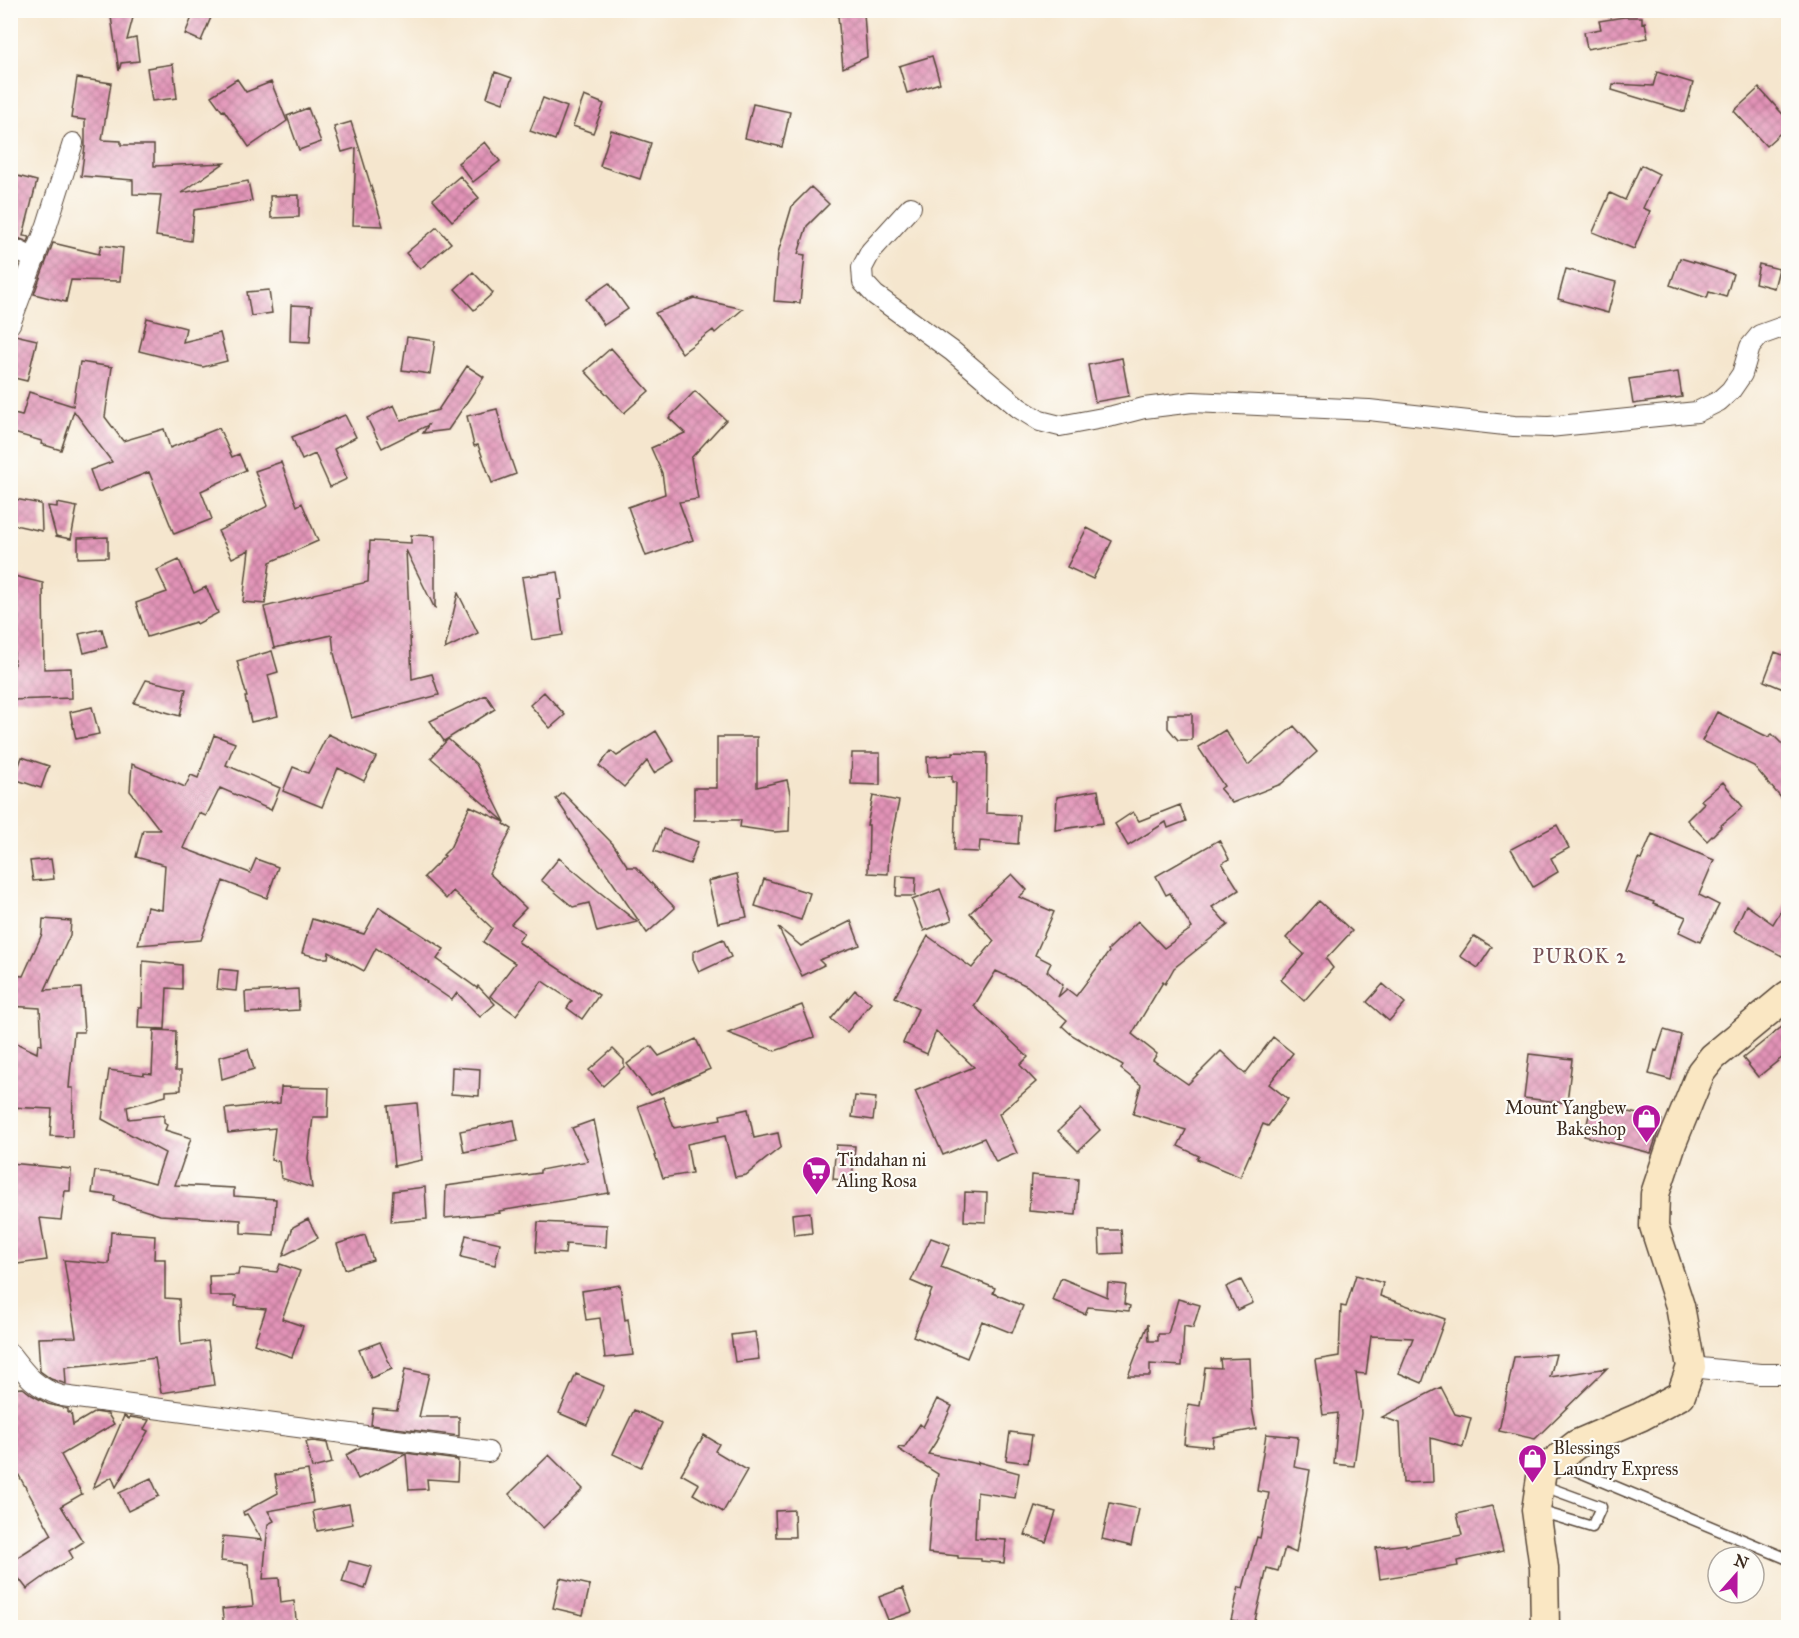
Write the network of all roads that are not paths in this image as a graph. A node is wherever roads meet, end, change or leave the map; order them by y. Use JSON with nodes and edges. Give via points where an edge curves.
{"nodes":[{"id":1,"x":73,"y":143,"type":"dead end"},
{"id":2,"x":911,"y":207,"type":"dead end"},
{"id":3,"x":10,"y":247,"type":"edge"},
{"id":4,"x":35,"y":259,"type":"junction"},
{"id":5,"x":10,"y":324,"type":"edge"},
{"id":6,"x":1788,"y":325,"type":"edge"},
{"id":7,"x":1788,"y":995,"type":"edge"},
{"id":8,"x":10,"y":1354,"type":"edge"},
{"id":9,"x":1691,"y":1367,"type":"junction"},
{"id":10,"x":1788,"y":1374,"type":"edge"},
{"id":11,"x":488,"y":1452,"type":"dead end"},
{"id":12,"x":1543,"y":1485,"type":"junction"},
{"id":13,"x":1788,"y":1559,"type":"edge"},
{"id":14,"x":1545,"y":1628,"type":"edge"}],
"edges":[{"from":1,"to":4,"type":"street"},
{"from":2,"to":6,"type":"street","via":[[871,251],[862,268],[863,282],[875,296],[952,351],[1019,408],[1040,421],[1060,426],[1193,402],[1369,410],[1549,427],[1697,412],[1731,390],[1742,374],[1750,347],[1760,335]]},
{"from":3,"to":4,"type":"street"},
{"from":4,"to":5,"type":"street"},
{"from":7,"to":9,"type":"main road","via":[[1713,1057],[1701,1072],[1655,1194],[1654,1226],[1680,1306]]},
{"from":8,"to":11,"type":"street","via":[[36,1384],[63,1396]]},
{"from":9,"to":10,"type":"street"},
{"from":9,"to":12,"type":"main road","via":[[1681,1395],[1577,1444]]},
{"from":12,"to":12,"type":"lane","via":[[1592,1527],[1601,1507]]},
{"from":12,"to":13,"type":"lane"},
{"from":12,"to":14,"type":"main road"}]}
